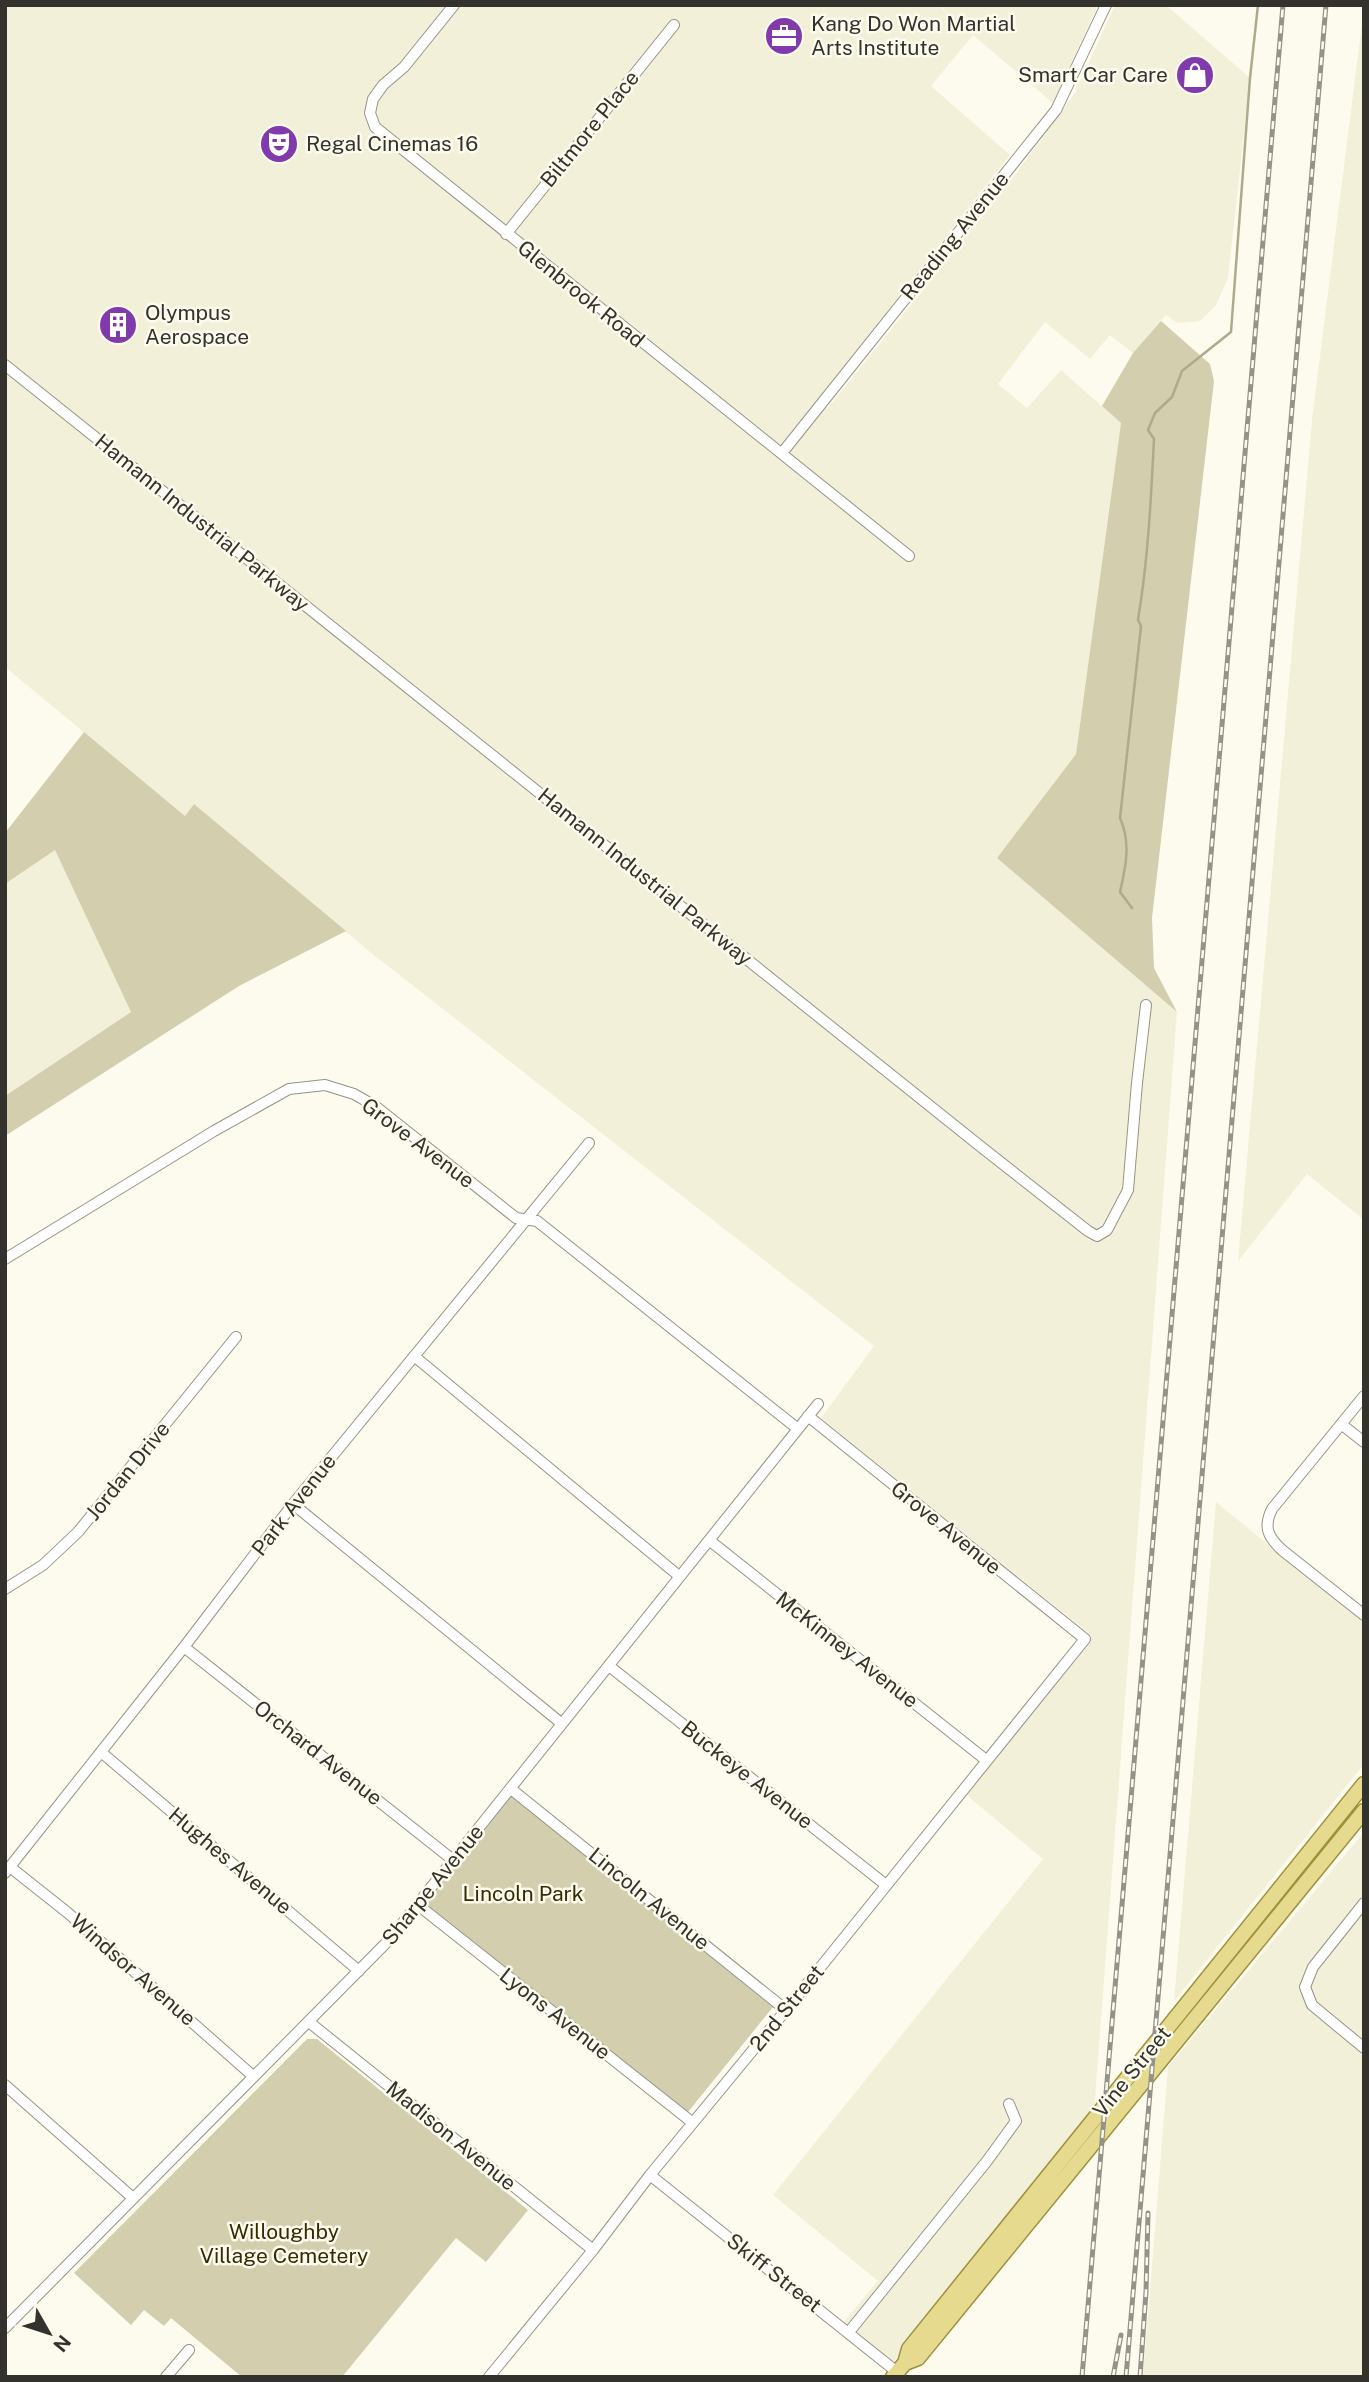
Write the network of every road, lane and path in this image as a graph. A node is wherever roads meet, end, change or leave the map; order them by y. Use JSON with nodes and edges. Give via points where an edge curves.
{"nodes":[{"id":1,"x":454,"y":5,"type":"edge"},
{"id":2,"x":1106,"y":5,"type":"edge"},
{"id":3,"x":674,"y":25,"type":"dead end"},
{"id":4,"x":506,"y":234,"type":"junction"},
{"id":5,"x":5,"y":365,"type":"edge"},
{"id":6,"x":782,"y":453,"type":"junction"},
{"id":7,"x":909,"y":556,"type":"dead end"},
{"id":8,"x":1146,"y":1005,"type":"dead end"},
{"id":9,"x":589,"y":1143,"type":"dead end"},
{"id":10,"x":527,"y":1219,"type":"junction"},
{"id":11,"x":5,"y":1259,"type":"edge"},
{"id":12,"x":236,"y":1337,"type":"dead end"},
{"id":13,"x":414,"y":1356,"type":"junction"},
{"id":14,"x":1364,"y":1396,"type":"edge"},
{"id":15,"x":818,"y":1404,"type":"dead end"},
{"id":16,"x":808,"y":1416,"type":"junction"},
{"id":17,"x":1341,"y":1424,"type":"junction"},
{"id":18,"x":798,"y":1429,"type":"junction"},
{"id":19,"x":1364,"y":1442,"type":"edge"},
{"id":20,"x":293,"y":1504,"type":"junction"},
{"id":21,"x":709,"y":1541,"type":"junction"},
{"id":22,"x":678,"y":1576,"type":"junction"},
{"id":23,"x":5,"y":1589,"type":"edge"},
{"id":24,"x":1364,"y":1615,"type":"edge"},
{"id":25,"x":1084,"y":1639,"type":"joint"},
{"id":26,"x":184,"y":1647,"type":"junction"},
{"id":27,"x":609,"y":1666,"type":"junction"},
{"id":28,"x":561,"y":1723,"type":"junction"},
{"id":29,"x":101,"y":1752,"type":"junction"},
{"id":30,"x":986,"y":1760,"type":"junction"},
{"id":31,"x":1364,"y":1784,"type":"edge"},
{"id":32,"x":511,"y":1789,"type":"junction"},
{"id":33,"x":1364,"y":1811,"type":"edge"},
{"id":34,"x":453,"y":1860,"type":"junction"},
{"id":35,"x":8,"y":1870,"type":"edge"},
{"id":36,"x":886,"y":1885,"type":"junction"},
{"id":37,"x":1364,"y":1903,"type":"edge"},
{"id":38,"x":418,"y":1905,"type":"junction"},
{"id":39,"x":359,"y":1971,"type":"junction"},
{"id":40,"x":786,"y":2010,"type":"junction"},
{"id":41,"x":309,"y":2022,"type":"junction"},
{"id":42,"x":1364,"y":2048,"type":"edge"},
{"id":43,"x":253,"y":2076,"type":"junction"},
{"id":44,"x":5,"y":2085,"type":"edge"},
{"id":45,"x":1009,"y":2104,"type":"dead end"},
{"id":46,"x":693,"y":2123,"type":"junction"},
{"id":47,"x":650,"y":2175,"type":"junction"},
{"id":48,"x":133,"y":2198,"type":"junction"},
{"id":49,"x":593,"y":2250,"type":"junction"},
{"id":50,"x":5,"y":2328,"type":"edge"},
{"id":51,"x":849,"y":2332,"type":"junction"},
{"id":52,"x":189,"y":2350,"type":"dead end"},
{"id":53,"x":898,"y":2371,"type":"edge"},
{"id":54,"x":166,"y":2377,"type":"edge"},
{"id":55,"x":489,"y":2377,"type":"edge"}],
"edges":[{"from":1,"to":4,"type":"street","name":"Glenbrook Road","via":[[404,67],[383,85],[370,113],[378,131]]},
{"from":2,"to":6,"type":"street","name":"Reading Avenue","via":[[1056,110]]},
{"from":3,"to":4,"type":"street","name":"Biltmore Place"},
{"from":4,"to":6,"type":"street","name":"Glenbrook Road"},
{"from":5,"to":8,"type":"street","name":"Hamann Industrial Parkway","via":[[1097,1236],[1107,1230],[1128,1190]]},
{"from":6,"to":7,"type":"street","name":"Glenbrook Road"},
{"from":9,"to":10,"type":"street","name":"Park Avenue"},
{"from":10,"to":11,"type":"street","name":"Grove Avenue","via":[[516,1218],[375,1106],[325,1085],[278,1095]]},
{"from":10,"to":13,"type":"street","name":"Park Avenue"},
{"from":10,"to":18,"type":"street","name":"Grove Avenue","via":[[537,1221]]},
{"from":12,"to":23,"type":"street","name":"Jordan Drive","via":[[78,1532],[43,1565]]},
{"from":13,"to":20,"type":"street","name":"Park Avenue"},
{"from":13,"to":22,"type":"street"},
{"from":14,"to":17,"type":"street"},
{"from":15,"to":16,"type":"street","name":"Sharpe Avenue"},
{"from":16,"to":18,"type":"street","name":"Sharpe Avenue"},
{"from":16,"to":25,"type":"street","name":"Grove Avenue"},
{"from":17,"to":19,"type":"street"},
{"from":17,"to":24,"type":"street","via":[[1272,1509],[1266,1528],[1282,1550]]},
{"from":18,"to":21,"type":"street","name":"Sharpe Avenue"},
{"from":20,"to":26,"type":"street","name":"Park Avenue"},
{"from":20,"to":28,"type":"street"},
{"from":21,"to":22,"type":"street","name":"Sharpe Avenue"},
{"from":21,"to":30,"type":"street","name":"McKinney Avenue"},
{"from":22,"to":27,"type":"street","name":"Sharpe Avenue"},
{"from":25,"to":30,"type":"street","name":"2nd Street"},
{"from":26,"to":29,"type":"street","name":"Park Avenue"},
{"from":26,"to":34,"type":"street","name":"Orchard Avenue"},
{"from":27,"to":28,"type":"street","name":"Sharpe Avenue"},
{"from":27,"to":36,"type":"street","name":"Buckeye Avenue"},
{"from":28,"to":32,"type":"street","name":"Sharpe Avenue"},
{"from":29,"to":35,"type":"street","name":"Park Avenue"},
{"from":29,"to":39,"type":"street","name":"Hughes Avenue"},
{"from":30,"to":36,"type":"street","name":"2nd Street"},
{"from":31,"to":53,"type":"main road","name":"Vine Street","via":[[909,2349]]},
{"from":32,"to":34,"type":"street","name":"Sharpe Avenue"},
{"from":32,"to":40,"type":"street","name":"Lincoln Avenue"},
{"from":33,"to":53,"type":"main road","name":"Vine Street","via":[[918,2358]]},
{"from":34,"to":38,"type":"street","name":"Sharpe Avenue"},
{"from":35,"to":43,"type":"street","name":"Windsor Avenue","via":[[68,1913]]},
{"from":36,"to":40,"type":"street","name":"2nd Street"},
{"from":37,"to":42,"type":"street","via":[[1312,1967],[1304,1987],[1312,2004]]},
{"from":38,"to":39,"type":"street","name":"Sharpe Avenue"},
{"from":38,"to":46,"type":"street","name":"Lyons Avenue"},
{"from":39,"to":41,"type":"street","name":"Sharpe Avenue"},
{"from":40,"to":46,"type":"street","name":"2nd Street"},
{"from":41,"to":43,"type":"street","name":"Sharpe Avenue"},
{"from":41,"to":49,"type":"street","name":"Madison Avenue"},
{"from":43,"to":48,"type":"street","name":"Sharpe Avenue"},
{"from":44,"to":48,"type":"street"},
{"from":45,"to":51,"type":"street","via":[[1016,2121]]},
{"from":46,"to":47,"type":"street","name":"2nd Street"},
{"from":47,"to":49,"type":"street","name":"2nd Street"},
{"from":47,"to":51,"type":"street","name":"Skiff Street"},
{"from":48,"to":50,"type":"street","name":"Sharpe Avenue"},
{"from":49,"to":55,"type":"street","name":"2nd Street"},
{"from":51,"to":53,"type":"street","name":"Skiff Street"},
{"from":52,"to":54,"type":"street"}]}
